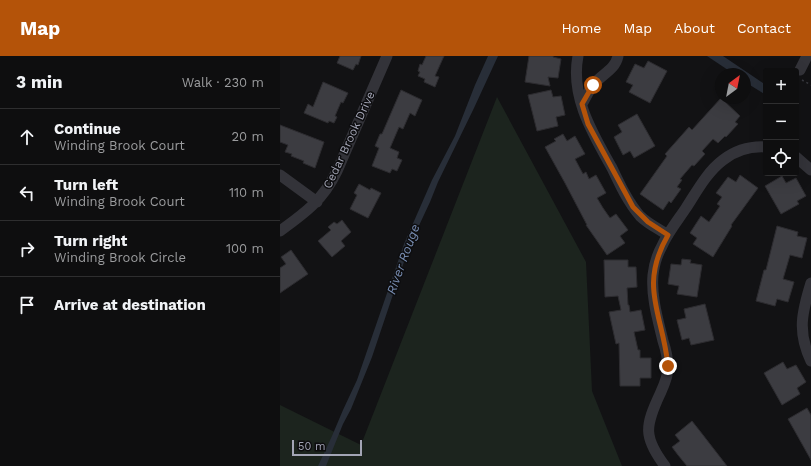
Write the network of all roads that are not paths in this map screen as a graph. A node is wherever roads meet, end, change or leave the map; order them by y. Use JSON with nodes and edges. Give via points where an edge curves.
{"nodes":[{"id":1,"x":387,"y":56,"type":"edge"},
{"id":2,"x":578,"y":56,"type":"edge"},
{"id":3,"x":618,"y":56,"type":"edge"},
{"id":4,"x":807,"y":56,"type":"edge"},
{"id":5,"x":800,"y":70,"type":"dead end"},
{"id":6,"x":582,"y":104,"type":"junction"},
{"id":7,"x":763,"y":147,"type":"edge"},
{"id":8,"x":799,"y":160,"type":"edge"},
{"id":9,"x":811,"y":170,"type":"edge"},
{"id":10,"x":280,"y":175,"type":"edge"},
{"id":11,"x":317,"y":202,"type":"junction"},
{"id":12,"x":280,"y":231,"type":"edge"},
{"id":13,"x":668,"y":235,"type":"junction"},
{"id":14,"x":811,"y":283,"type":"edge"},
{"id":15,"x":811,"y":361,"type":"edge"},
{"id":16,"x":665,"y":466,"type":"edge"}],
"edges":[{"from":1,"to":11,"type":"street","name":"Cedar Brook Drive","via":[[332,181]]},
{"from":2,"to":6,"type":"street","via":[[576,80]]},
{"from":3,"to":6,"type":"street","via":[[616,64],[593,85]]},
{"from":4,"to":5,"type":"street"},
{"from":6,"to":13,"type":"street","via":[[588,124],[633,207],[648,222]]},
{"from":7,"to":13,"type":"street","via":[[734,152],[715,166]]},
{"from":8,"to":9,"type":"street"},
{"from":10,"to":11,"type":"street"},
{"from":11,"to":12,"type":"street","name":"Cedar Brook Drive"},
{"from":13,"to":16,"type":"street","via":[[655,264],[653,281],[654,301],[667,356],[667,376],[648,428],[652,447]]},
{"from":14,"to":15,"type":"street","via":[[803,307],[802,320],[804,343]]}]}
